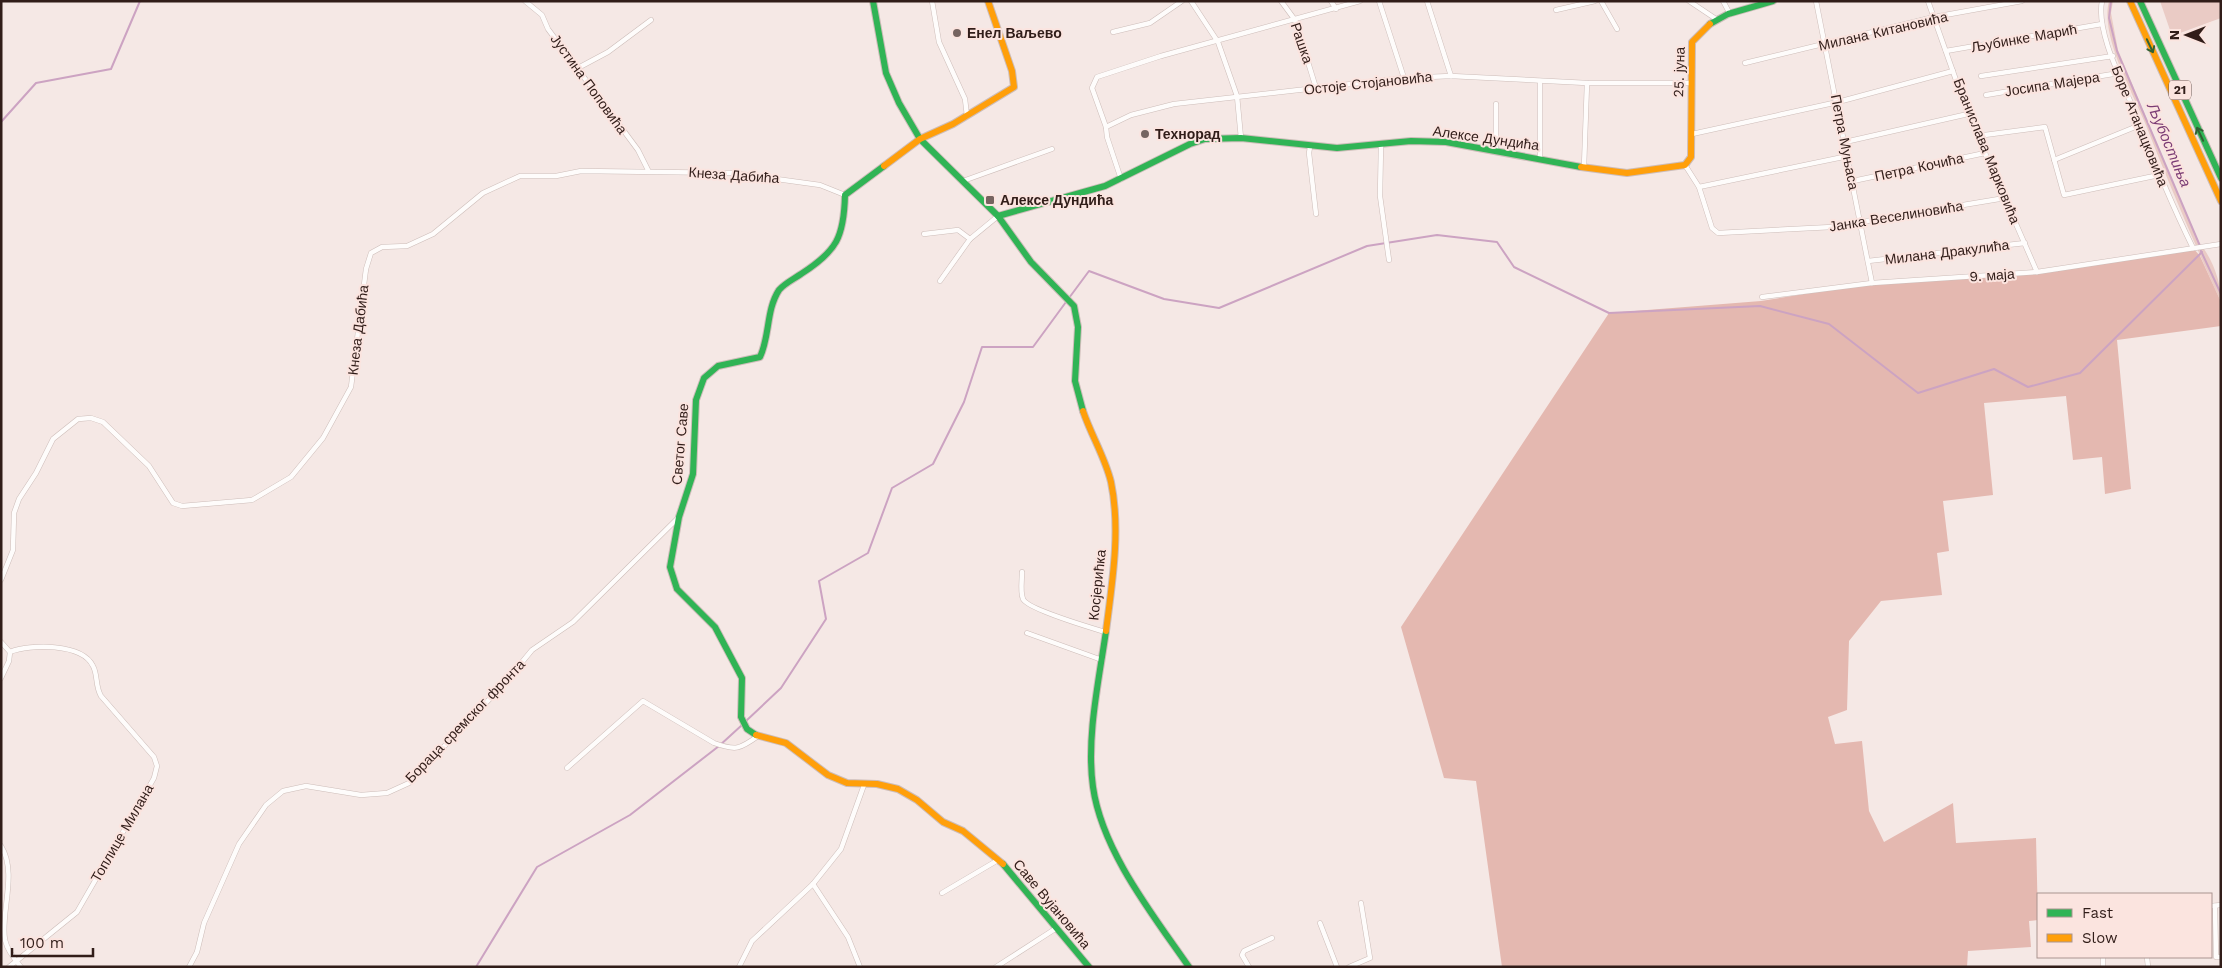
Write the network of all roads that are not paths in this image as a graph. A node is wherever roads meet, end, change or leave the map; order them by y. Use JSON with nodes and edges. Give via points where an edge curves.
{"nodes":[{"id":1,"x":525,"y":1,"type":"edge"},
{"id":2,"x":873,"y":1,"type":"edge"},
{"id":3,"x":932,"y":1,"type":"edge"},
{"id":4,"x":988,"y":1,"type":"edge"},
{"id":5,"x":1182,"y":1,"type":"edge"},
{"id":6,"x":1191,"y":1,"type":"edge"},
{"id":7,"x":1281,"y":1,"type":"edge"},
{"id":8,"x":1332,"y":1,"type":"edge"},
{"id":9,"x":1360,"y":1,"type":"edge"},
{"id":10,"x":1379,"y":1,"type":"edge"},
{"id":11,"x":1427,"y":1,"type":"edge"},
{"id":12,"x":1595,"y":1,"type":"edge"},
{"id":13,"x":1601,"y":1,"type":"edge"},
{"id":14,"x":1689,"y":1,"type":"edge"},
{"id":15,"x":1723,"y":1,"type":"edge"},
{"id":16,"x":1773,"y":1,"type":"edge"},
{"id":17,"x":1816,"y":1,"type":"edge"},
{"id":18,"x":1928,"y":1,"type":"edge"},
{"id":19,"x":2022,"y":1,"type":"edge"},
{"id":20,"x":2102,"y":1,"type":"edge"},
{"id":21,"x":2130,"y":1,"type":"edge"},
{"id":22,"x":2140,"y":1,"type":"edge"},
{"id":23,"x":1336,"y":9,"type":"junction"},
{"id":24,"x":1556,"y":10,"type":"dead end"},
{"id":25,"x":1730,"y":14,"type":"junction"},
{"id":26,"x":1934,"y":17,"type":"junction"},
{"id":27,"x":1716,"y":19,"type":"junction"},
{"id":28,"x":651,"y":20,"type":"dead end"},
{"id":29,"x":1295,"y":20,"type":"junction"},
{"id":30,"x":2102,"y":24,"type":"junction"},
{"id":31,"x":1617,"y":29,"type":"dead end"},
{"id":32,"x":1113,"y":32,"type":"dead end"},
{"id":33,"x":1218,"y":42,"type":"junction"},
{"id":34,"x":1825,"y":45,"type":"junction"},
{"id":35,"x":1946,"y":51,"type":"junction"},
{"id":36,"x":2112,"y":56,"type":"junction"},
{"id":37,"x":1745,"y":63,"type":"dead end"},
{"id":38,"x":578,"y":68,"type":"junction"},
{"id":39,"x":1953,"y":71,"type":"junction"},
{"id":40,"x":2119,"y":73,"type":"junction"},
{"id":41,"x":1450,"y":76,"type":"junction"},
{"id":42,"x":1981,"y":76,"type":"dead end"},
{"id":43,"x":1404,"y":78,"type":"junction"},
{"id":44,"x":1540,"y":81,"type":"junction"},
{"id":45,"x":1690,"y":83,"type":"junction"},
{"id":46,"x":1587,"y":84,"type":"junction"},
{"id":47,"x":1316,"y":88,"type":"junction"},
{"id":48,"x":1986,"y":94,"type":"dead end"},
{"id":49,"x":1237,"y":96,"type":"junction"},
{"id":50,"x":1838,"y":102,"type":"junction"},
{"id":51,"x":1496,"y":104,"type":"dead end"},
{"id":52,"x":1968,"y":114,"type":"junction"},
{"id":53,"x":967,"y":116,"type":"junction"},
{"id":54,"x":2140,"y":125,"type":"junction"},
{"id":55,"x":1106,"y":127,"type":"junction"},
{"id":56,"x":1692,"y":134,"type":"junction"},
{"id":57,"x":1977,"y":136,"type":"junction"},
{"id":58,"x":1241,"y":138,"type":"junction"},
{"id":59,"x":920,"y":139,"type":"junction"},
{"id":60,"x":1845,"y":142,"type":"junction"},
{"id":61,"x":1381,"y":145,"type":"junction"},
{"id":62,"x":1310,"y":147,"type":"junction"},
{"id":63,"x":1052,"y":150,"type":"dead end"},
{"id":64,"x":1496,"y":150,"type":"junction"},
{"id":65,"x":1985,"y":153,"type":"junction"},
{"id":66,"x":1848,"y":156,"type":"junction"},
{"id":67,"x":1540,"y":158,"type":"junction"},
{"id":68,"x":2054,"y":160,"type":"junction"},
{"id":69,"x":1685,"y":165,"type":"junction"},
{"id":70,"x":1584,"y":167,"type":"junction"},
{"id":71,"x":648,"y":170,"type":"junction"},
{"id":72,"x":2158,"y":175,"type":"junction"},
{"id":73,"x":2221,"y":178,"type":"edge"},
{"id":74,"x":1121,"y":179,"type":"junction"},
{"id":75,"x":963,"y":181,"type":"junction"},
{"id":76,"x":1853,"y":181,"type":"junction"},
{"id":77,"x":1699,"y":187,"type":"junction"},
{"id":78,"x":845,"y":195,"type":"junction"},
{"id":79,"x":2005,"y":198,"type":"junction"},
{"id":80,"x":2221,"y":201,"type":"edge"},
{"id":81,"x":1316,"y":214,"type":"dead end"},
{"id":82,"x":998,"y":216,"type":"junction"},
{"id":83,"x":1861,"y":223,"type":"junction"},
{"id":84,"x":924,"y":234,"type":"dead end"},
{"id":85,"x":970,"y":239,"type":"junction"},
{"id":86,"x":2025,"y":243,"type":"junction"},
{"id":87,"x":2221,"y":244,"type":"edge"},
{"id":88,"x":2192,"y":248,"type":"junction"},
{"id":89,"x":1389,"y":260,"type":"dead end"},
{"id":90,"x":1868,"y":261,"type":"junction"},
{"id":91,"x":2037,"y":272,"type":"junction"},
{"id":92,"x":940,"y":282,"type":"dead end"},
{"id":93,"x":1872,"y":282,"type":"junction"},
{"id":94,"x":1762,"y":297,"type":"dead end"},
{"id":95,"x":679,"y":518,"type":"junction"},
{"id":96,"x":1022,"y":572,"type":"dead end"},
{"id":97,"x":1,"y":580,"type":"edge"},
{"id":98,"x":1105,"y":632,"type":"junction"},
{"id":99,"x":1028,"y":633,"type":"dead end"},
{"id":100,"x":1,"y":642,"type":"edge"},
{"id":101,"x":10,"y":652,"type":"junction"},
{"id":102,"x":1102,"y":660,"type":"junction"},
{"id":103,"x":1,"y":678,"type":"edge"},
{"id":104,"x":741,"y":717,"type":"joint"},
{"id":105,"x":758,"y":736,"type":"junction"},
{"id":106,"x":567,"y":768,"type":"dead end"},
{"id":107,"x":864,"y":785,"type":"junction"},
{"id":108,"x":1,"y":846,"type":"edge"},
{"id":109,"x":998,"y":860,"type":"junction"},
{"id":110,"x":813,"y":884,"type":"junction"},
{"id":111,"x":942,"y":893,"type":"dead end"},
{"id":112,"x":1360,"y":903,"type":"dead end"},
{"id":113,"x":2216,"y":906,"type":"edge"},
{"id":114,"x":1320,"y":923,"type":"dead end"},
{"id":115,"x":1055,"y":929,"type":"junction"},
{"id":116,"x":1272,"y":938,"type":"dead end"},
{"id":117,"x":2221,"y":957,"type":"edge"},
{"id":118,"x":16,"y":962,"type":"junction"},
{"id":119,"x":1087,"y":966,"type":"edge"},
{"id":120,"x":8,"y":967,"type":"edge"},
{"id":121,"x":21,"y":967,"type":"edge"},
{"id":122,"x":188,"y":967,"type":"edge"},
{"id":123,"x":739,"y":967,"type":"edge"},
{"id":124,"x":860,"y":967,"type":"edge"},
{"id":125,"x":996,"y":967,"type":"edge"},
{"id":126,"x":1189,"y":967,"type":"edge"},
{"id":127,"x":1248,"y":967,"type":"edge"},
{"id":128,"x":1337,"y":967,"type":"edge"},
{"id":129,"x":1349,"y":967,"type":"edge"}],
"edges":[{"from":1,"to":38,"type":"street","name":"Јустина Поповића","via":[[542,15],[548,29]]},
{"from":2,"to":59,"type":"street","name":"Косјерићка","via":[[886,73]]},
{"from":3,"to":53,"type":"street","via":[[939,42],[965,99]]},
{"from":4,"to":53,"type":"street","via":[[1015,85],[1012,90]]},
{"from":5,"to":32,"type":"street","via":[[1150,23]]},
{"from":6,"to":33,"type":"street"},
{"from":7,"to":29,"type":"street","name":"Рашка"},
{"from":8,"to":23,"type":"street"},
{"from":9,"to":23,"type":"street"},
{"from":10,"to":43,"type":"street"},
{"from":11,"to":41,"type":"street"},
{"from":12,"to":24,"type":"street"},
{"from":13,"to":31,"type":"street"},
{"from":14,"to":27,"type":"street"},
{"from":15,"to":25,"type":"street"},
{"from":16,"to":25,"type":"street","name":"25. јуна"},
{"from":17,"to":34,"type":"street","name":"Петра Муњаса"},
{"from":18,"to":26,"type":"street","name":"Бранислава Марковића"},
{"from":19,"to":26,"type":"street","name":"Милана Китановића"},
{"from":20,"to":30,"type":"street","name":"Боре Атанацковића"},
{"from":21,"to":80,"type":"street","number":"21","one_way":true},
{"from":73,"to":22,"type":"street","number":"21","one_way":true},
{"from":23,"to":29,"type":"street"},
{"from":25,"to":27,"type":"street","name":"25. јуна"},
{"from":26,"to":34,"type":"street","name":"Милана Китановића"},
{"from":26,"to":35,"type":"street","name":"Бранислава Марковића"},
{"from":27,"to":45,"type":"street","name":"25. јуна","via":[[1704,27],[1692,42]]},
{"from":28,"to":38,"type":"street","via":[[608,52]]},
{"from":29,"to":33,"type":"street"},
{"from":29,"to":47,"type":"street","name":"Рашка"},
{"from":30,"to":35,"type":"street","name":"Љубинке Марић"},
{"from":30,"to":36,"type":"street","name":"Боре Атанацковића"},
{"from":33,"to":49,"type":"street"},
{"from":33,"to":55,"type":"street","via":[[1097,77],[1092,88]]},
{"from":34,"to":37,"type":"street","name":"Милана Китановића"},
{"from":34,"to":50,"type":"street","name":"Петра Муњаса"},
{"from":35,"to":39,"type":"street","name":"Бранислава Марковића"},
{"from":36,"to":40,"type":"street","name":"Боре Атанацковића"},
{"from":36,"to":42,"type":"street"},
{"from":38,"to":71,"type":"street","name":"Јустина Поповића","via":[[638,150]]},
{"from":39,"to":50,"type":"street"},
{"from":39,"to":52,"type":"street","name":"Бранислава Марковића"},
{"from":40,"to":48,"type":"street","name":"Јосипа Мајера"},
{"from":40,"to":54,"type":"street","name":"Боре Атанацковића"},
{"from":41,"to":43,"type":"street","name":"Остоје Стојановића"},
{"from":41,"to":44,"type":"street","name":"Остоје Стојановића"},
{"from":43,"to":47,"type":"street","name":"Остоје Стојановића"},
{"from":44,"to":46,"type":"street","name":"Остоје Стојановића"},
{"from":44,"to":67,"type":"street"},
{"from":45,"to":46,"type":"street","name":"Остоје Стојановића"},
{"from":45,"to":56,"type":"street","name":"25. јуна"},
{"from":46,"to":70,"type":"street"},
{"from":47,"to":49,"type":"street","name":"Остоје Стојановића"},
{"from":49,"to":55,"type":"street","name":"Остоје Стојановића","via":[[1145,110]]},
{"from":49,"to":58,"type":"street"},
{"from":50,"to":56,"type":"street"},
{"from":50,"to":60,"type":"street","name":"Петра Муњаса"},
{"from":51,"to":64,"type":"street"},
{"from":52,"to":57,"type":"street","name":"Бранислава Марковића"},
{"from":52,"to":60,"type":"street"},
{"from":53,"to":59,"type":"street"},
{"from":54,"to":68,"type":"street"},
{"from":54,"to":72,"type":"street","name":"Боре Атанацковића"},
{"from":55,"to":74,"type":"street"},
{"from":56,"to":69,"type":"street","name":"25. јуна","via":[[1691,157]]},
{"from":57,"to":65,"type":"street","name":"Бранислава Марковића"},
{"from":57,"to":68,"type":"street","via":[[2044,127],[2048,131]]},
{"from":58,"to":62,"type":"street","name":"Алексе Дундића"},
{"from":58,"to":74,"type":"street","name":"Алексе Дундића","via":[[1200,140]]},
{"from":59,"to":75,"type":"street","name":"Косјерићка"},
{"from":59,"to":78,"type":"street"},
{"from":60,"to":66,"type":"street","name":"Петра Муњаса"},
{"from":61,"to":62,"type":"street","name":"Алексе Дундића"},
{"from":61,"to":64,"type":"street","name":"Алексе Дундића","via":[[1411,141],[1446,142]]},
{"from":61,"to":89,"type":"street","via":[[1380,196]]},
{"from":62,"to":81,"type":"street"},
{"from":63,"to":75,"type":"street"},
{"from":64,"to":67,"type":"street","name":"Алексе Дундића"},
{"from":65,"to":76,"type":"street","name":"Петра Кочића"},
{"from":65,"to":79,"type":"street","name":"Бранислава Марковића"},
{"from":66,"to":76,"type":"street","name":"Петра Муњаса"},
{"from":66,"to":77,"type":"street"},
{"from":67,"to":70,"type":"street","name":"Алексе Дундића"},
{"from":68,"to":72,"type":"street","via":[[2062,194]]},
{"from":69,"to":70,"type":"street","name":"Алексе Дундића","via":[[1626,173]]},
{"from":69,"to":77,"type":"street"},
{"from":71,"to":78,"type":"street","name":"Кнеза Дабића","via":[[769,176],[820,185]]},
{"from":71,"to":97,"type":"street","name":"Кнеза Дабића","via":[[520,176],[483,193],[433,234],[407,246],[382,247],[371,253],[366,269],[351,387],[323,438],[291,477],[252,500],[199,506],[173,503],[148,466],[117,435],[102,422],[91,418],[78,419],[53,439],[18,499],[14,513],[13,550]]},
{"from":72,"to":88,"type":"street","name":"Боре Атанацковића"},
{"from":74,"to":82,"type":"street","name":"Алексе Дундића"},
{"from":75,"to":82,"type":"street","name":"Косјерићка"},
{"from":76,"to":83,"type":"street","name":"Петра Муњаса"},
{"from":77,"to":83,"type":"street","name":"Јанка Веселиновића","via":[[1712,228],[1718,233]]},
{"from":78,"to":95,"type":"street","name":"Светог Саве","via":[[845,227],[833,252],[781,288],[770,310],[760,357],[718,366],[704,378],[696,400],[693,474]]},
{"from":79,"to":83,"type":"street","name":"Јанка Веселиновића"},
{"from":79,"to":86,"type":"street","name":"Бранислава Марковића"},
{"from":82,"to":85,"type":"street"},
{"from":82,"to":98,"type":"street","name":"Косјерићка","via":[[1031,262],[1074,306],[1078,322],[1074,367],[1076,391],[1107,465],[1113,493],[1115,530]]},
{"from":83,"to":90,"type":"street","name":"Петра Муњаса"},
{"from":84,"to":85,"type":"street","via":[[958,230]]},
{"from":85,"to":92,"type":"street"},
{"from":86,"to":90,"type":"street","name":"Милана Дракулића"},
{"from":86,"to":91,"type":"street","name":"Бранислава Марковића"},
{"from":87,"to":88,"type":"street","name":"9. маја"},
{"from":88,"to":91,"type":"street","name":"9. маја"},
{"from":90,"to":93,"type":"street","name":"Петра Муњаса"},
{"from":91,"to":93,"type":"street","name":"9. маја"},
{"from":93,"to":94,"type":"street","name":"9. маја"},
{"from":95,"to":104,"type":"street","name":"Светог Саве","via":[[670,567],[677,589],[714,627],[742,678]]},
{"from":95,"to":122,"type":"street","name":"Бораца сремског фронта","via":[[573,622],[532,650],[409,784],[387,793],[361,795],[306,786],[283,791],[266,805],[239,844],[204,923],[197,952]]},
{"from":96,"to":98,"type":"street","via":[[1023,601],[1043,612]]},
{"from":98,"to":102,"type":"street","name":"Косјерићка"},
{"from":99,"to":102,"type":"street"},
{"from":100,"to":101,"type":"street"},
{"from":101,"to":103,"type":"street"},
{"from":101,"to":118,"type":"street","name":"Топлице Милана","via":[[19,648],[79,652],[95,667],[100,696],[154,757],[157,766],[154,778],[77,912]]},
{"from":102,"to":126,"type":"street","name":"Косјерићка","via":[[1093,737],[1093,787],[1101,817],[1118,854]]},
{"from":104,"to":105,"type":"street","name":"Саве Вујановића","via":[[747,729]]},
{"from":105,"to":106,"type":"street","via":[[743,747],[724,747],[643,701]]},
{"from":105,"to":107,"type":"street","name":"Саве Вујановића","via":[[786,743],[828,775],[847,783]]},
{"from":107,"to":109,"type":"street","name":"Саве Вујановића","via":[[877,784],[900,790]]},
{"from":107,"to":110,"type":"street","via":[[841,849]]},
{"from":108,"to":118,"type":"street","via":[[5,851],[8,875],[4,939]]},
{"from":109,"to":111,"type":"street"},
{"from":109,"to":115,"type":"street","name":"Саве Вујановића"},
{"from":110,"to":123,"type":"street","via":[[752,941]]},
{"from":110,"to":124,"type":"street","via":[[848,937]]},
{"from":112,"to":129,"type":"street","via":[[1370,958]]},
{"from":113,"to":117,"type":"street","via":[[2216,957]]},
{"from":114,"to":128,"type":"street"},
{"from":115,"to":119,"type":"street","name":"Саве Вујановића"},
{"from":115,"to":125,"type":"street"},
{"from":116,"to":127,"type":"street","via":[[1244,951],[1242,955]]},
{"from":118,"to":120,"type":"street"},
{"from":118,"to":121,"type":"street"}]}
